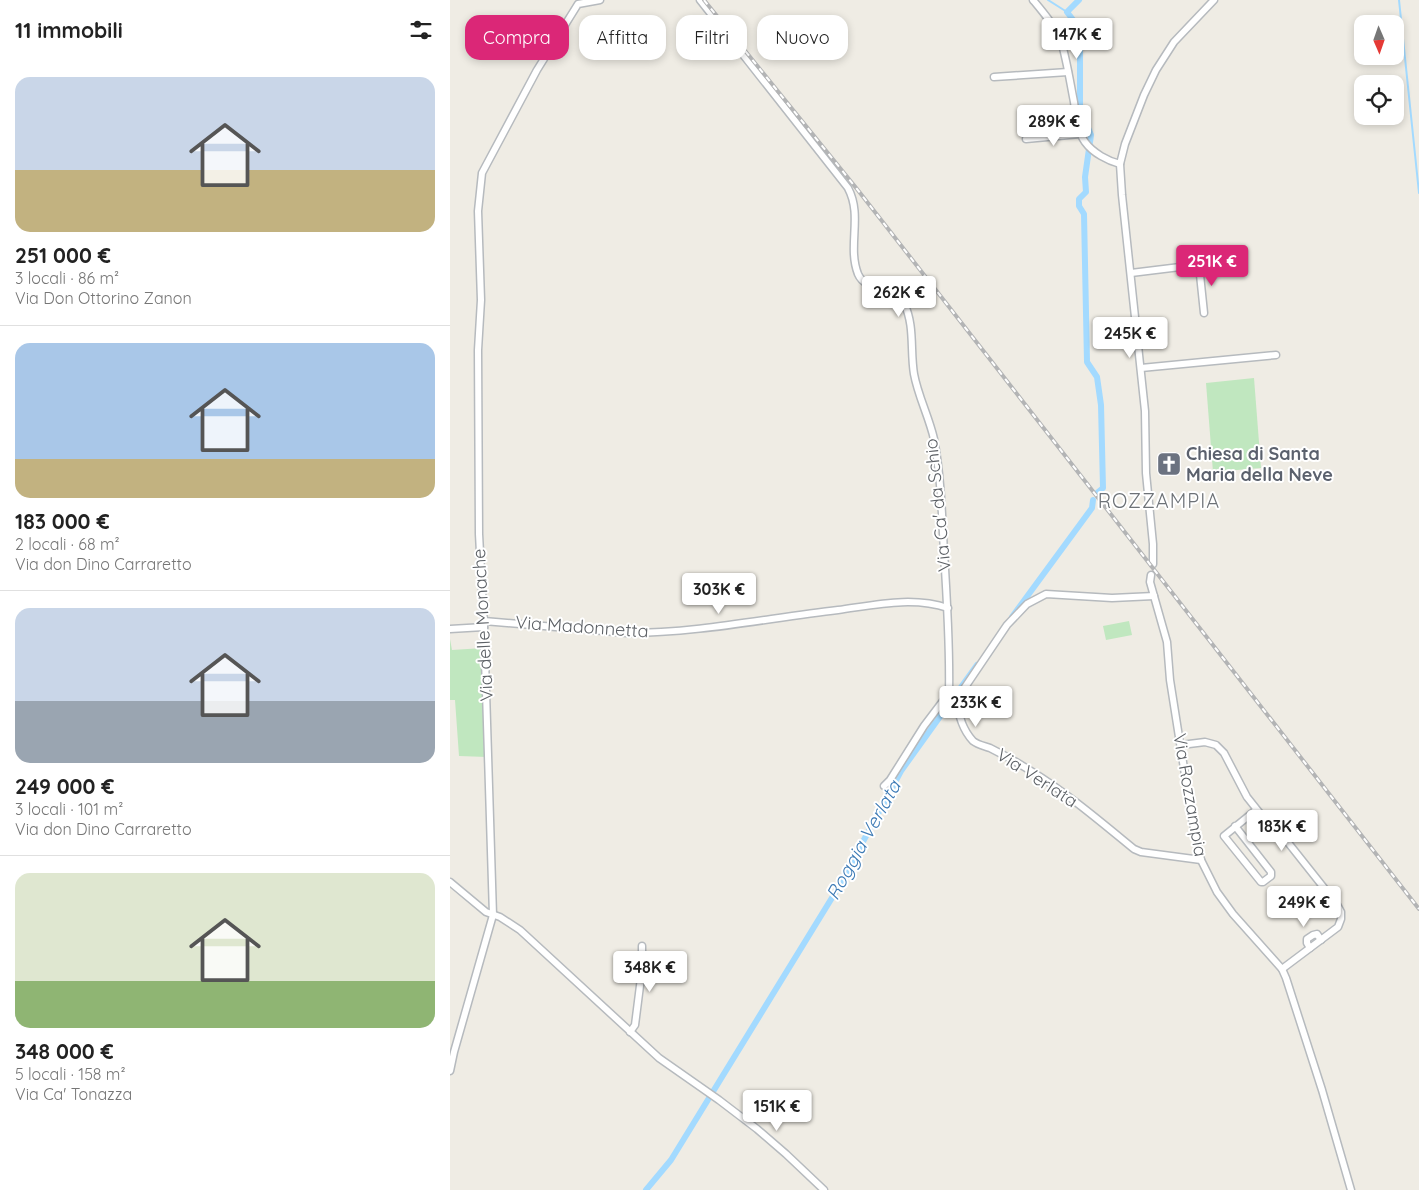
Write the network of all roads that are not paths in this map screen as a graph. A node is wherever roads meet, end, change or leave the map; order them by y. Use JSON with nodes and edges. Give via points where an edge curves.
{"nodes":[{"id":1,"x":600,"y":0,"type":"edge"},
{"id":2,"x":700,"y":0,"type":"edge"},
{"id":3,"x":1033,"y":0,"type":"edge"},
{"id":4,"x":1214,"y":0,"type":"edge"},
{"id":5,"x":1068,"y":72,"type":"junction"},
{"id":6,"x":994,"y":77,"type":"dead end"},
{"id":7,"x":1080,"y":134,"type":"junction"},
{"id":8,"x":1026,"y":139,"type":"dead end"},
{"id":9,"x":1120,"y":164,"type":"junction"},
{"id":10,"x":1228,"y":261,"type":"dead end"},
{"id":11,"x":1199,"y":265,"type":"junction"},
{"id":12,"x":1131,"y":273,"type":"junction"},
{"id":13,"x":1204,"y":313,"type":"dead end"},
{"id":14,"x":1276,"y":354,"type":"dead end"},
{"id":15,"x":1141,"y":368,"type":"junction"},
{"id":16,"x":1153,"y":564,"type":"dead end"},
{"id":17,"x":1151,"y":575,"type":"dead end"},
{"id":18,"x":1154,"y":596,"type":"junction"},
{"id":19,"x":948,"y":608,"type":"junction"},
{"id":20,"x":484,"y":624,"type":"junction"},
{"id":21,"x":450,"y":629,"type":"edge"},
{"id":22,"x":953,"y":696,"type":"junction"},
{"id":23,"x":1181,"y":745,"type":"junction"},
{"id":24,"x":884,"y":786,"type":"dead end"},
{"id":25,"x":1256,"y":810,"type":"junction"},
{"id":26,"x":1235,"y":826,"type":"junction"},
{"id":27,"x":1201,"y":860,"type":"junction"},
{"id":28,"x":450,"y":882,"type":"edge"},
{"id":29,"x":493,"y":915,"type":"junction"},
{"id":30,"x":642,"y":946,"type":"dead end"},
{"id":31,"x":1282,"y":970,"type":"junction"},
{"id":32,"x":630,"y":1032,"type":"junction"},
{"id":33,"x":450,"y":1071,"type":"edge"},
{"id":34,"x":824,"y":1190,"type":"edge"},
{"id":35,"x":1351,"y":1190,"type":"edge"}],
"edges":[{"from":1,"to":20,"type":"street","name":"Via delle Monache","via":[[578,4],[482,173],[478,211],[481,300],[478,534]]},
{"from":2,"to":19,"type":"street","name":"Via Ca' da Schio","via":[[848,188],[856,218],[855,262],[859,276],[867,285],[903,300],[910,316],[914,373],[934,439]]},
{"from":3,"to":5,"type":"street","via":[[1060,39]]},
{"from":4,"to":9,"type":"street","via":[[1174,42],[1156,70]]},
{"from":5,"to":6,"type":"street"},
{"from":5,"to":7,"type":"street"},
{"from":7,"to":8,"type":"street"},
{"from":7,"to":9,"type":"street","via":[[1089,146],[1110,162]]},
{"from":9,"to":12,"type":"street"},
{"from":10,"to":11,"type":"street"},
{"from":11,"to":12,"type":"street"},
{"from":11,"to":13,"type":"street"},
{"from":12,"to":15,"type":"street"},
{"from":14,"to":15,"type":"street"},
{"from":15,"to":16,"type":"street"},
{"from":17,"to":18,"type":"street","name":"Via Rozzampia"},
{"from":18,"to":22,"type":"street","via":[[1112,598],[1046,594],[1027,604],[1007,625]]},
{"from":18,"to":23,"type":"street","name":"Via Rozzampia","via":[[1167,642]]},
{"from":19,"to":20,"type":"street","name":"Via Madonnetta","via":[[906,601],[693,630],[645,633]]},
{"from":19,"to":22,"type":"street","name":"Via Ca' da Schio"},
{"from":20,"to":21,"type":"street","name":"Via Madonnetta"},
{"from":20,"to":29,"type":"street","name":"Via delle Monache"},
{"from":22,"to":24,"type":"street","via":[[924,726]]},
{"from":22,"to":27,"type":"street","name":"Via Verlata","via":[[961,723],[975,742],[1054,786],[1134,849]]},
{"from":23,"to":25,"type":"street","via":[[1205,742],[1216,745],[1224,753]]},
{"from":23,"to":27,"type":"street","name":"Via Rozzampia"},
{"from":25,"to":26,"type":"street"},
{"from":25,"to":31,"type":"street","via":[[1286,840],[1341,912],[1338,927]]},
{"from":26,"to":26,"type":"street","via":[[1224,836],[1263,882],[1271,872]]},
{"from":27,"to":31,"type":"street","name":"Via Rozzampia","via":[[1217,892],[1233,914]]},
{"from":28,"to":29,"type":"street"},
{"from":29,"to":32,"type":"street","via":[[520,930]]},
{"from":29,"to":33,"type":"street","name":"Via delle Monache"},
{"from":30,"to":32,"type":"street","via":[[636,1025]]},
{"from":31,"to":35,"type":"street","name":"Via Rozzampia","via":[[1301,1021]]},
{"from":32,"to":34,"type":"street","via":[[659,1058],[757,1129]]}]}
